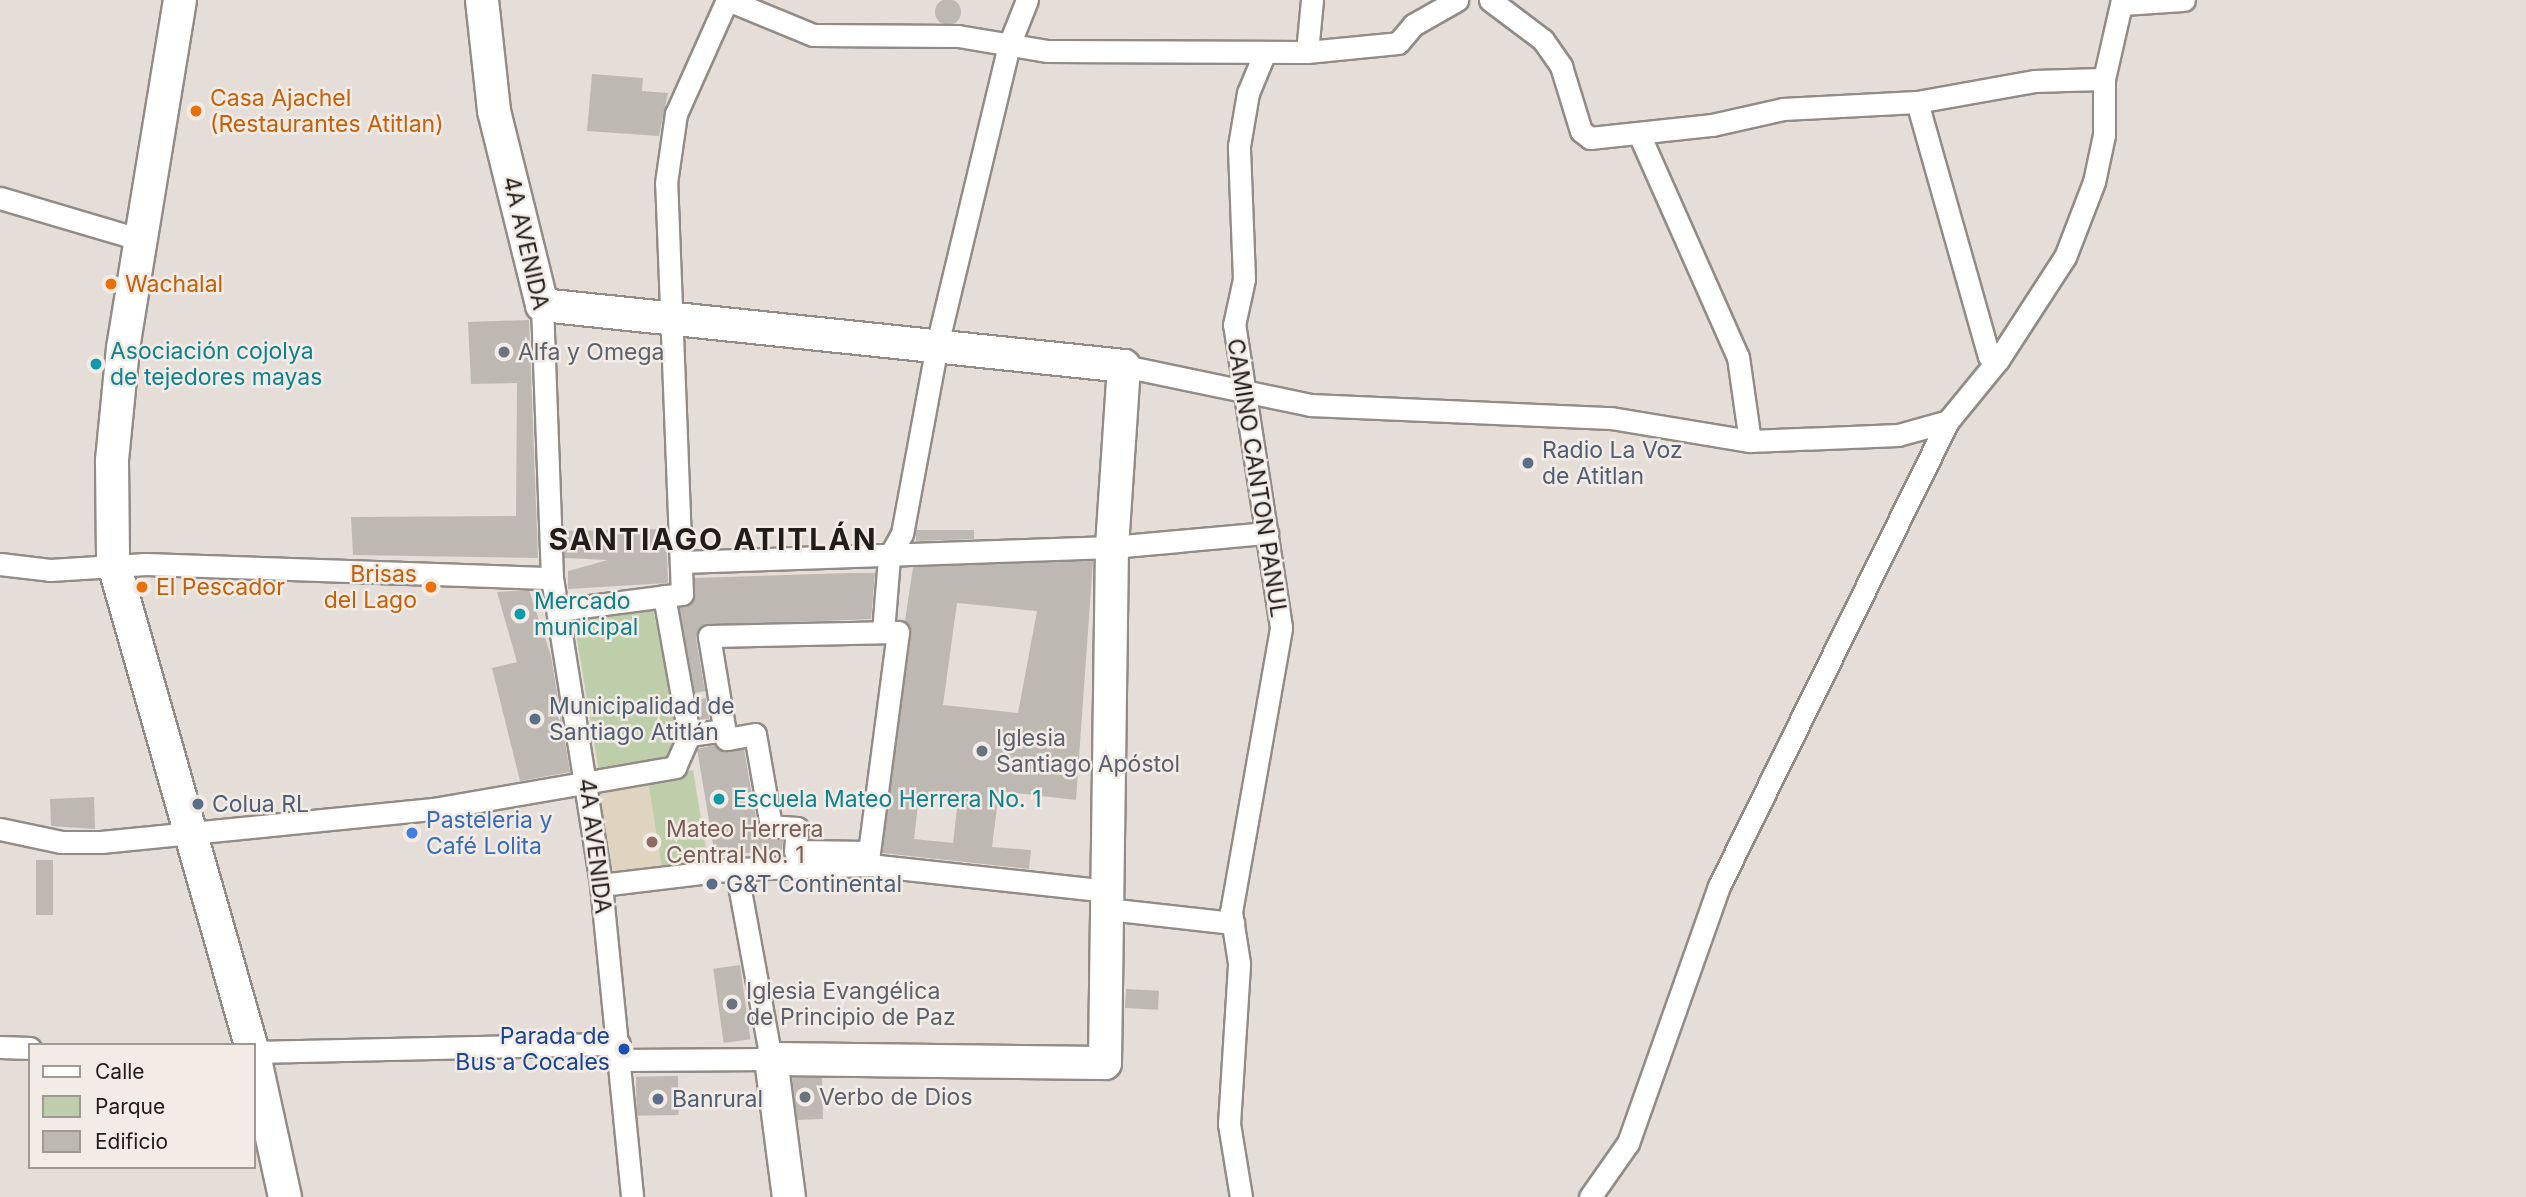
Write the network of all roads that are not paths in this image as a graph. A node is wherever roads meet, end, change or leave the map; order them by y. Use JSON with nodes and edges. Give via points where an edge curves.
{"nodes":[{"id":1,"x":180,"y":0,"type":"edge"},
{"id":2,"x":482,"y":0,"type":"edge"},
{"id":3,"x":727,"y":0,"type":"edge"},
{"id":4,"x":1027,"y":0,"type":"edge"},
{"id":5,"x":1312,"y":0,"type":"edge"},
{"id":6,"x":1457,"y":0,"type":"edge"},
{"id":7,"x":1490,"y":0,"type":"edge"},
{"id":8,"x":2184,"y":0,"type":"edge"},
{"id":9,"x":2122,"y":2,"type":"edge"},
{"id":10,"x":1009,"y":45,"type":"junction"},
{"id":11,"x":1265,"y":52,"type":"junction"},
{"id":12,"x":1307,"y":52,"type":"junction"},
{"id":13,"x":2104,"y":79,"type":"junction"},
{"id":14,"x":1917,"y":102,"type":"junction"},
{"id":15,"x":1639,"y":134,"type":"junction"},
{"id":16,"x":0,"y":198,"type":"edge"},
{"id":17,"x":142,"y":240,"type":"junction"},
{"id":18,"x":542,"y":305,"type":"junction"},
{"id":19,"x":673,"y":318,"type":"junction"},
{"id":20,"x":937,"y":345,"type":"junction"},
{"id":21,"x":1998,"y":360,"type":"junction"},
{"id":22,"x":1124,"y":366,"type":"junction"},
{"id":23,"x":1244,"y":395,"type":"junction"},
{"id":24,"x":1948,"y":421,"type":"junction"},
{"id":25,"x":1749,"y":441,"type":"junction"},
{"id":26,"x":1267,"y":533,"type":"junction"},
{"id":27,"x":1112,"y":547,"type":"junction"},
{"id":28,"x":889,"y":557,"type":"junction"},
{"id":29,"x":682,"y":562,"type":"junction"},
{"id":30,"x":0,"y":564,"type":"edge"},
{"id":31,"x":114,"y":567,"type":"junction"},
{"id":32,"x":552,"y":578,"type":"junction"},
{"id":33,"x":664,"y":596,"type":"junction"},
{"id":34,"x":558,"y":610,"type":"junction"},
{"id":35,"x":883,"y":632,"type":"junction"},
{"id":36,"x":723,"y":730,"type":"junction"},
{"id":37,"x":689,"y":735,"type":"junction"},
{"id":38,"x":588,"y":782,"type":"junction"},
{"id":39,"x":0,"y":828,"type":"edge"},
{"id":40,"x":189,"y":838,"type":"junction"},
{"id":41,"x":736,"y":869,"type":"junction"},
{"id":42,"x":601,"y":885,"type":"junction"},
{"id":43,"x":1109,"y":900,"type":"junction"},
{"id":44,"x":1233,"y":923,"type":"junction"},
{"id":45,"x":250,"y":1043,"type":"edge"},
{"id":46,"x":0,"y":1046,"type":"edge"},
{"id":47,"x":28,"y":1048,"type":"edge"},
{"id":48,"x":620,"y":1052,"type":"junction"},
{"id":49,"x":256,"y":1054,"type":"edge"},
{"id":50,"x":771,"y":1059,"type":"junction"},
{"id":51,"x":256,"y":1063,"type":"edge"},
{"id":52,"x":285,"y":1197,"type":"edge"},
{"id":53,"x":632,"y":1197,"type":"edge"},
{"id":54,"x":789,"y":1197,"type":"edge"},
{"id":55,"x":1241,"y":1197,"type":"edge"},
{"id":56,"x":1590,"y":1197,"type":"edge"}],
"edges":[{"from":1,"to":17,"type":"main road"},
{"from":2,"to":18,"type":"main road","name":"4A AVENIDA","via":[[494,111]]},
{"from":3,"to":10,"type":"street","via":[[813,35],[958,36]]},
{"from":3,"to":19,"type":"street","via":[[670,135]]},
{"from":4,"to":10,"type":"street"},
{"from":5,"to":12,"type":"street"},
{"from":6,"to":12,"type":"street","via":[[1413,25],[1398,43]]},
{"from":7,"to":15,"type":"street","via":[[1544,40],[1562,66],[1581,131],[1590,138]]},
{"from":8,"to":9,"type":"street"},
{"from":9,"to":13,"type":"street"},
{"from":10,"to":11,"type":"street"},
{"from":10,"to":20,"type":"street"},
{"from":11,"to":12,"type":"street"},
{"from":11,"to":23,"type":"street","name":"CAMINO CANTON PANUL","via":[[1248,93],[1238,146],[1244,279],[1234,325]]},
{"from":13,"to":14,"type":"street","via":[[2035,81]]},
{"from":13,"to":21,"type":"street","via":[[2104,135],[2094,182],[2064,257]]},
{"from":14,"to":15,"type":"street","via":[[1783,109]]},
{"from":14,"to":21,"type":"street","via":[[1989,356]]},
{"from":15,"to":25,"type":"street","via":[[1738,357]]},
{"from":16,"to":17,"type":"street"},
{"from":17,"to":31,"type":"main road","via":[[111,461]]},
{"from":18,"to":19,"type":"main road"},
{"from":18,"to":32,"type":"street","name":"4A AVENIDA"},
{"from":19,"to":20,"type":"main road"},
{"from":19,"to":29,"type":"street"},
{"from":20,"to":22,"type":"main road"},
{"from":20,"to":28,"type":"street","via":[[902,534]]},
{"from":21,"to":24,"type":"street"},
{"from":22,"to":23,"type":"street"},
{"from":22,"to":27,"type":"main road"},
{"from":23,"to":25,"type":"street","via":[[1310,405],[1611,418]]},
{"from":23,"to":26,"type":"street","name":"CAMINO CANTON PANUL"},
{"from":24,"to":25,"type":"street","via":[[1898,435]]},
{"from":24,"to":56,"type":"street","via":[[1719,886],[1628,1143]]},
{"from":26,"to":27,"type":"street"},
{"from":26,"to":44,"type":"street","name":"CAMINO CANTON PANUL","via":[[1281,627]]},
{"from":27,"to":28,"type":"street"},
{"from":27,"to":43,"type":"main road"},
{"from":28,"to":29,"type":"street"},
{"from":28,"to":35,"type":"street"},
{"from":29,"to":33,"type":"street","via":[[682,594]]},
{"from":30,"to":31,"type":"street","via":[[50,570]]},
{"from":31,"to":32,"type":"street"},
{"from":31,"to":40,"type":"main road"},
{"from":32,"to":34,"type":"street","name":"4A AVENIDA"},
{"from":33,"to":34,"type":"street"},
{"from":33,"to":37,"type":"street"},
{"from":34,"to":38,"type":"street","name":"4A AVENIDA"},
{"from":35,"to":36,"type":"street","via":[[709,636]]},
{"from":35,"to":36,"type":"street","via":[[898,632],[869,852],[795,851],[797,828],[771,826],[755,734],[726,738]]},
{"from":36,"to":37,"type":"street"},
{"from":37,"to":38,"type":"street","via":[[675,766]]},
{"from":38,"to":40,"type":"street","via":[[433,809]]},
{"from":38,"to":42,"type":"street","name":"4A AVENIDA"},
{"from":39,"to":40,"type":"street","via":[[61,842]]},
{"from":40,"to":45,"type":"main road"},
{"from":41,"to":42,"type":"street"},
{"from":41,"to":43,"type":"street","via":[[869,865]]},
{"from":41,"to":50,"type":"street"},
{"from":42,"to":48,"type":"street","name":"4A AVENIDA"},
{"from":43,"to":44,"type":"street"},
{"from":43,"to":50,"type":"main road","via":[[1105,1063]]},
{"from":44,"to":55,"type":"street","name":"CAMINO CANTON PANUL","via":[[1239,963],[1229,1124]]},
{"from":46,"to":47,"type":"street"},
{"from":48,"to":49,"type":"street"},
{"from":48,"to":50,"type":"street"},
{"from":48,"to":53,"type":"street","name":"4A AVENIDA"},
{"from":50,"to":54,"type":"main road"},
{"from":51,"to":52,"type":"main road"}]}
